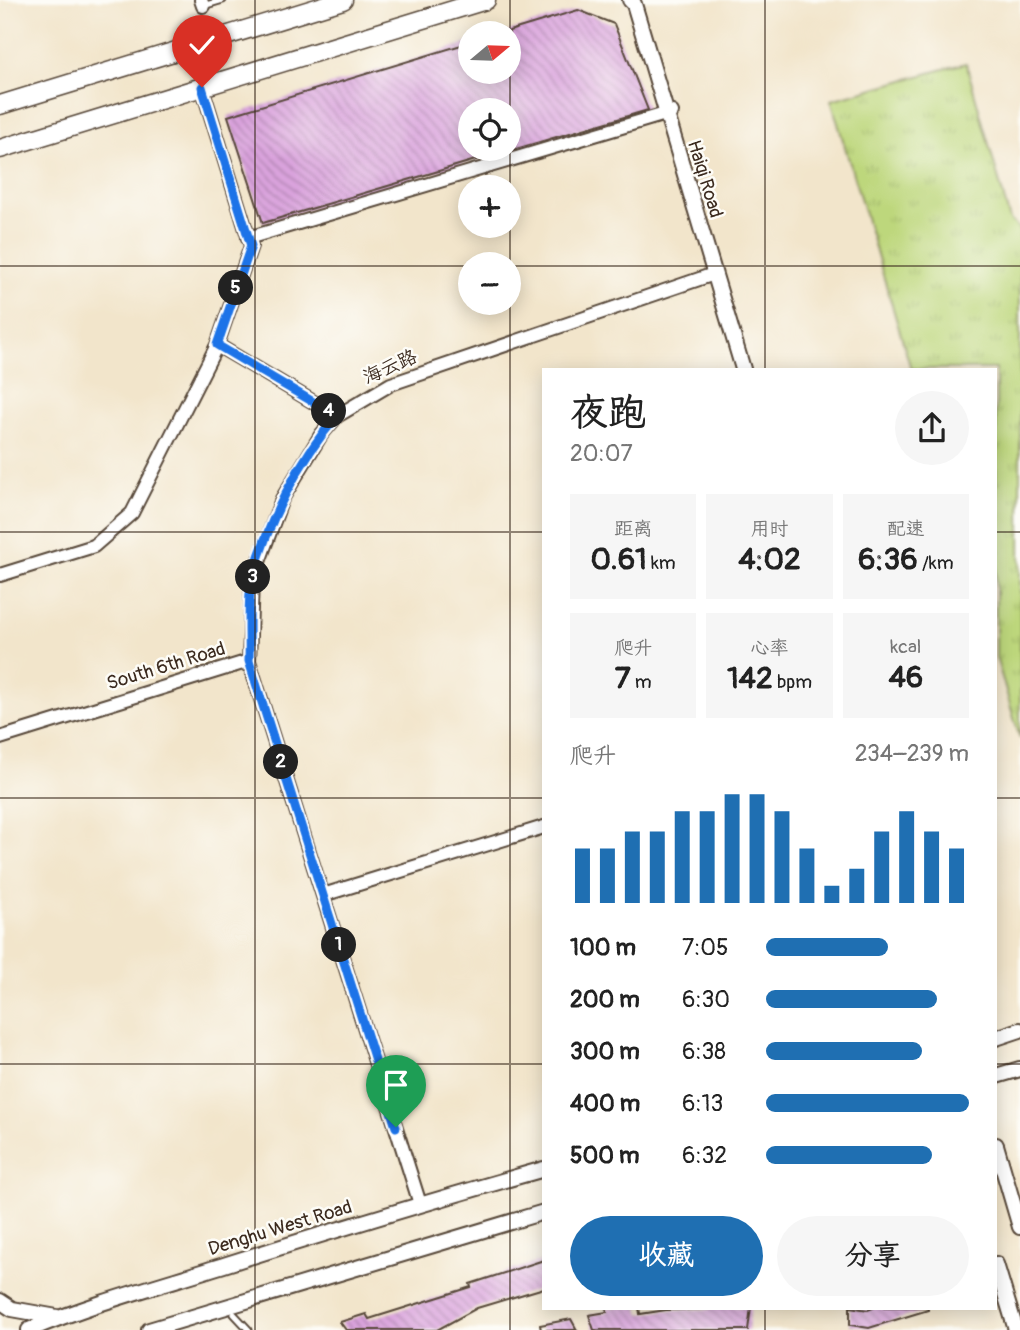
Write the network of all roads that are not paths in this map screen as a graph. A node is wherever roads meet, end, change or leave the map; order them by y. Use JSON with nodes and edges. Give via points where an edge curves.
{"nodes":[{"id":1,"x":223,"y":0,"type":"edge"},
{"id":2,"x":343,"y":0,"type":"edge"},
{"id":3,"x":486,"y":0,"type":"edge"},
{"id":4,"x":630,"y":0,"type":"edge"},
{"id":5,"x":640,"y":0,"type":"edge"},
{"id":6,"x":202,"y":3,"type":"edge"},
{"id":7,"x":202,"y":87,"type":"junction"},
{"id":8,"x":0,"y":105,"type":"edge"},
{"id":9,"x":669,"y":113,"type":"junction"},
{"id":10,"x":0,"y":149,"type":"edge"},
{"id":11,"x":248,"y":238,"type":"junction"},
{"id":12,"x":714,"y":274,"type":"junction"},
{"id":13,"x":217,"y":345,"type":"junction"},
{"id":14,"x":743,"y":368,"type":"edge"},
{"id":15,"x":750,"y":368,"type":"edge"},
{"id":16,"x":337,"y":416,"type":"junction"},
{"id":17,"x":0,"y":575,"type":"edge"},
{"id":18,"x":249,"y":661,"type":"junction"},
{"id":19,"x":0,"y":738,"type":"edge"},
{"id":20,"x":542,"y":828,"type":"edge"},
{"id":21,"x":323,"y":895,"type":"junction"},
{"id":22,"x":1020,"y":1030,"type":"edge"},
{"id":23,"x":997,"y":1038,"type":"edge"},
{"id":24,"x":1020,"y":1069,"type":"edge"},
{"id":25,"x":997,"y":1076,"type":"edge"},
{"id":26,"x":997,"y":1148,"type":"edge"},
{"id":27,"x":542,"y":1170,"type":"edge"},
{"id":28,"x":420,"y":1205,"type":"junction"},
{"id":29,"x":542,"y":1213,"type":"edge"},
{"id":30,"x":1020,"y":1227,"type":"edge"},
{"id":31,"x":997,"y":1267,"type":"edge"},
{"id":32,"x":0,"y":1301,"type":"edge"},
{"id":33,"x":234,"y":1314,"type":"dead end"},
{"id":34,"x":58,"y":1318,"type":"junction"},
{"id":35,"x":1015,"y":1327,"type":"edge"},
{"id":36,"x":29,"y":1330,"type":"edge"},
{"id":37,"x":149,"y":1330,"type":"edge"},
{"id":38,"x":249,"y":1330,"type":"edge"}],
"edges":[{"from":1,"to":6,"type":"lane"},
{"from":2,"to":8,"type":"highway"},
{"from":3,"to":7,"type":"highway"},
{"from":4,"to":9,"type":"main road","name":"Haiqi Road"},
{"from":5,"to":9,"type":"main road","name":"Haiqi Road"},
{"from":7,"to":10,"type":"highway"},
{"from":7,"to":11,"type":"street"},
{"from":9,"to":11,"type":"street"},
{"from":9,"to":12,"type":"main road","name":"Haiqi Road"},
{"from":9,"to":15,"type":"main road","name":"Haiqi Road"},
{"from":11,"to":13,"type":"street","via":[[251,246]]},
{"from":12,"to":14,"type":"main road","name":"Haiqi Road"},
{"from":12,"to":16,"type":"street","name":"海云路","via":[[391,384]]},
{"from":13,"to":16,"type":"street"},
{"from":13,"to":17,"type":"street","via":[[132,513],[94,546]]},
{"from":16,"to":18,"type":"street","name":"海云路","via":[[282,499],[252,581]]},
{"from":18,"to":19,"type":"street","name":"South 6th Road"},
{"from":18,"to":21,"type":"street","name":"South 6th Road"},
{"from":20,"to":21,"type":"street"},
{"from":21,"to":28,"type":"street","name":"South 6th Road"},
{"from":22,"to":23,"type":"main road"},
{"from":24,"to":25,"type":"main road"},
{"from":26,"to":30,"type":"main road"},
{"from":27,"to":28,"type":"main road","name":"Denghu West Road"},
{"from":28,"to":34,"type":"main road","name":"Denghu West Road"},
{"from":29,"to":37,"type":"main road"},
{"from":31,"to":35,"type":"main road"},
{"from":32,"to":34,"type":"main road","via":[[12,1309]]},
{"from":33,"to":38,"type":"lane"},
{"from":34,"to":36,"type":"main road","name":"Denghu West Road"}]}
